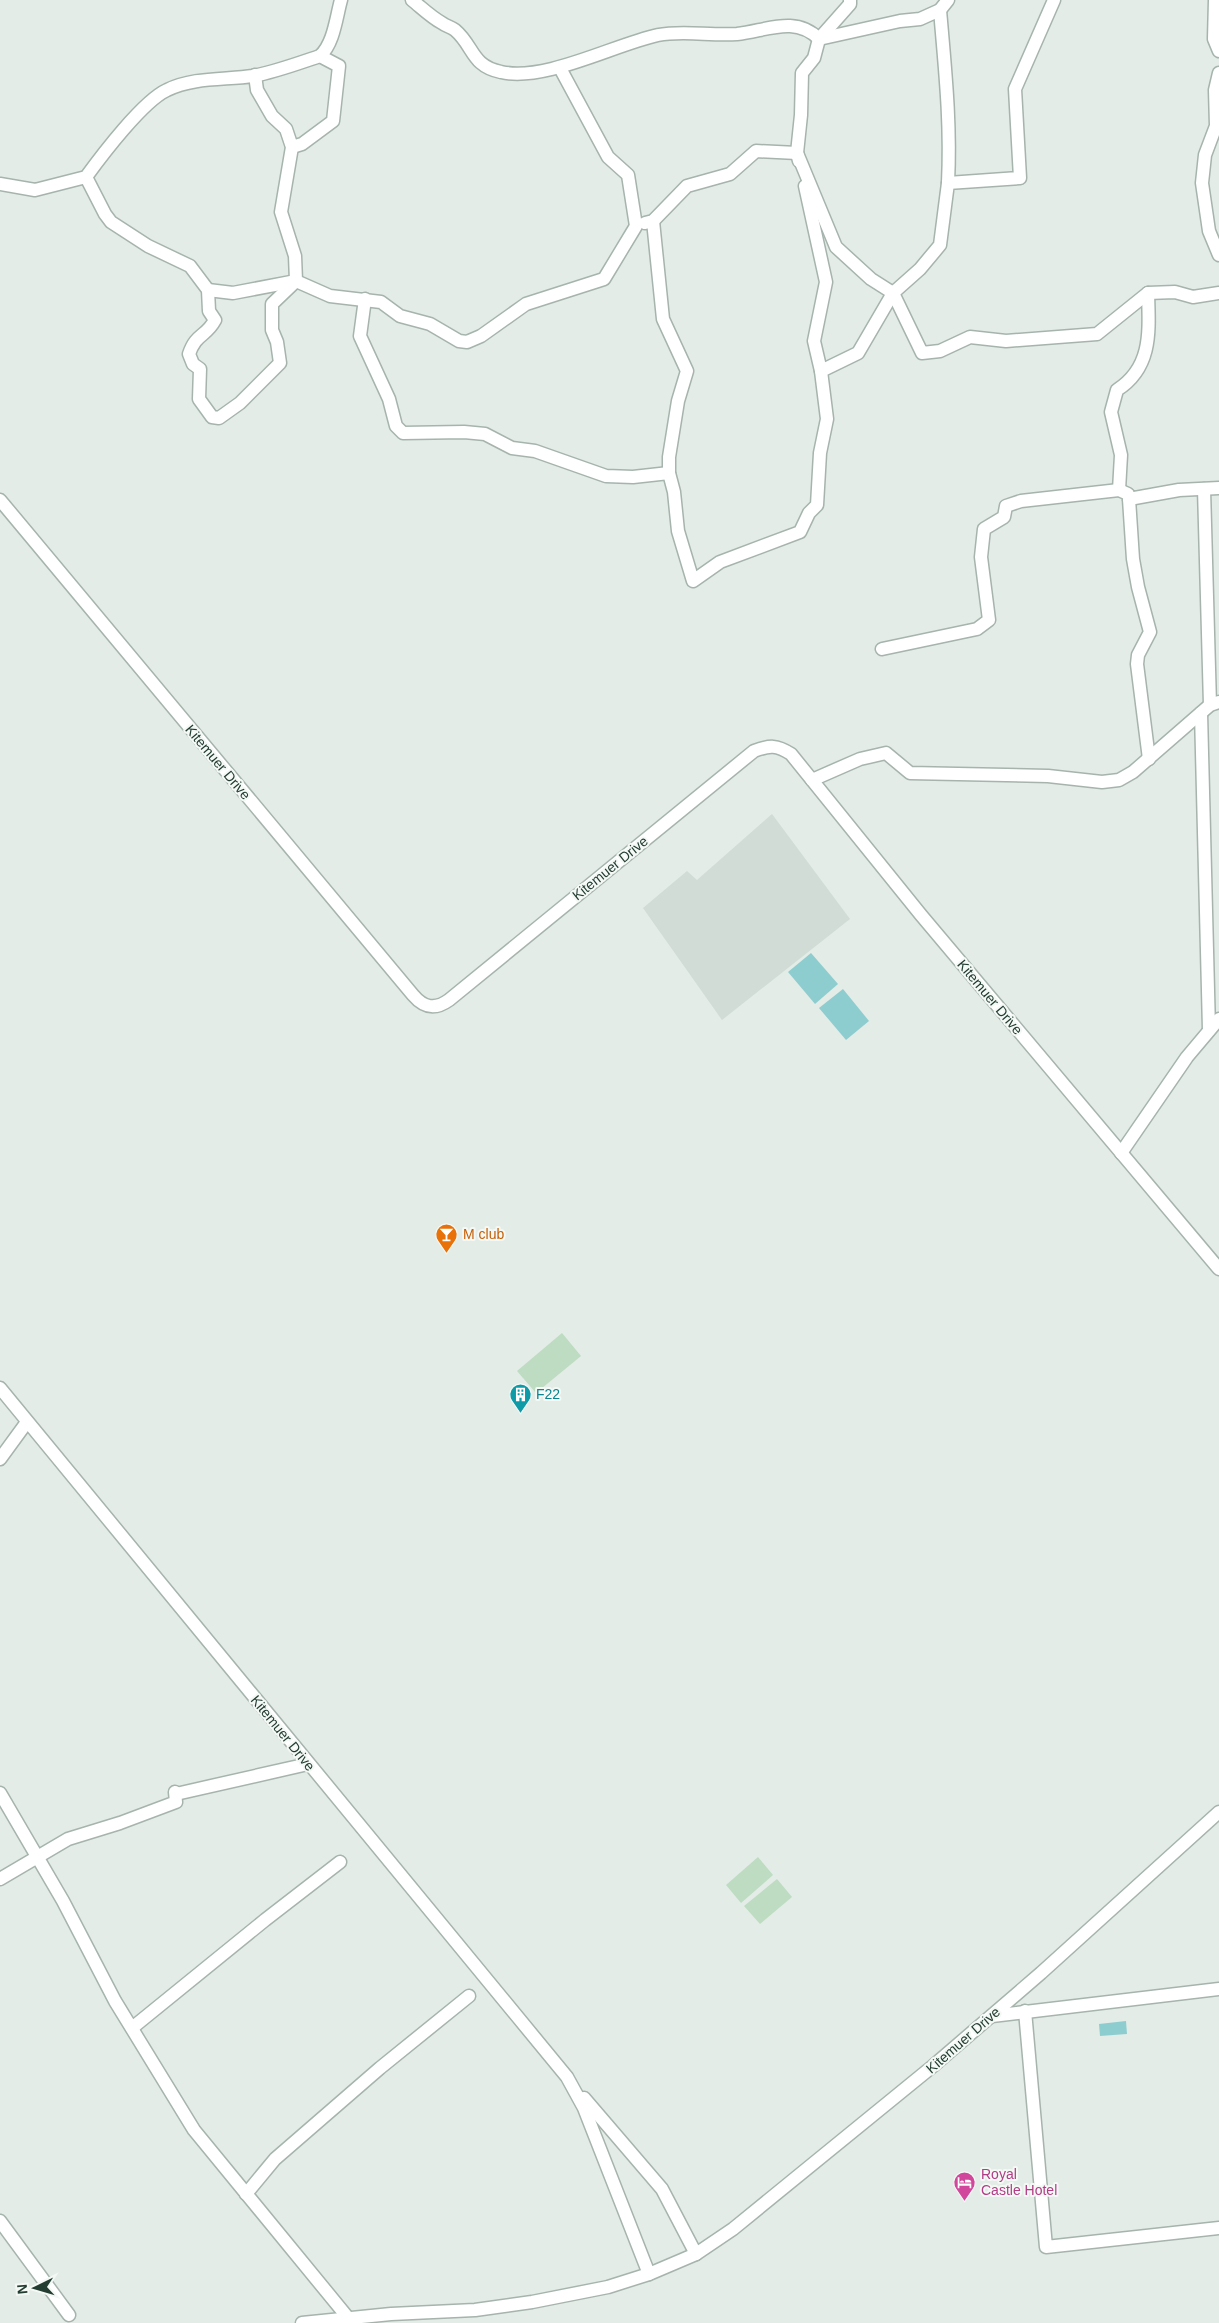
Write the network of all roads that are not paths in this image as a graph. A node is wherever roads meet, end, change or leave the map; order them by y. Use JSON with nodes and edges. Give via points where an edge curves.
{"nodes":[{"id":1,"x":341,"y":0,"type":"edge"},
{"id":2,"x":412,"y":0,"type":"edge"},
{"id":3,"x":850,"y":0,"type":"edge"},
{"id":4,"x":1054,"y":0,"type":"edge"},
{"id":5,"x":1215,"y":0,"type":"edge"},
{"id":6,"x":944,"y":5,"type":"edge"},
{"id":7,"x":819,"y":39,"type":"junction"},
{"id":8,"x":1219,"y":51,"type":"edge"},
{"id":9,"x":320,"y":56,"type":"junction"},
{"id":10,"x":560,"y":68,"type":"junction"},
{"id":11,"x":1219,"y":73,"type":"edge"},
{"id":12,"x":255,"y":75,"type":"junction"},
{"id":13,"x":292,"y":147,"type":"junction"},
{"id":14,"x":797,"y":154,"type":"junction"},
{"id":15,"x":86,"y":177,"type":"junction"},
{"id":16,"x":948,"y":183,"type":"junction"},
{"id":17,"x":0,"y":184,"type":"edge"},
{"id":18,"x":653,"y":221,"type":"junction"},
{"id":19,"x":636,"y":226,"type":"junction"},
{"id":20,"x":1219,"y":255,"type":"edge"},
{"id":21,"x":296,"y":281,"type":"junction"},
{"id":22,"x":208,"y":290,"type":"junction"},
{"id":23,"x":894,"y":293,"type":"junction"},
{"id":24,"x":1148,"y":293,"type":"junction"},
{"id":25,"x":1219,"y":293,"type":"edge"},
{"id":26,"x":365,"y":299,"type":"junction"},
{"id":27,"x":820,"y":371,"type":"junction"},
{"id":28,"x":669,"y":473,"type":"junction"},
{"id":29,"x":1219,"y":488,"type":"edge"},
{"id":30,"x":1204,"y":489,"type":"junction"},
{"id":31,"x":1124,"y":495,"type":"junction"},
{"id":32,"x":0,"y":500,"type":"edge"},
{"id":33,"x":882,"y":649,"type":"dead end"},
{"id":34,"x":1210,"y":707,"type":"edge"},
{"id":35,"x":1149,"y":758,"type":"junction"},
{"id":36,"x":812,"y":780,"type":"junction"},
{"id":37,"x":1219,"y":1019,"type":"edge"},
{"id":38,"x":1209,"y":1030,"type":"junction"},
{"id":39,"x":1121,"y":1153,"type":"junction"},
{"id":40,"x":1219,"y":1269,"type":"edge"},
{"id":41,"x":0,"y":1388,"type":"edge"},
{"id":42,"x":27,"y":1422,"type":"junction"},
{"id":43,"x":0,"y":1459,"type":"edge"},
{"id":44,"x":308,"y":1764,"type":"junction"},
{"id":45,"x":0,"y":1793,"type":"edge"},
{"id":46,"x":1219,"y":1812,"type":"edge"},
{"id":47,"x":37,"y":1856,"type":"junction"},
{"id":48,"x":340,"y":1862,"type":"dead end"},
{"id":49,"x":0,"y":1879,"type":"edge"},
{"id":50,"x":1219,"y":1989,"type":"edge"},
{"id":51,"x":469,"y":1996,"type":"dead end"},
{"id":52,"x":1025,"y":2011,"type":"junction"},
{"id":53,"x":992,"y":2016,"type":"junction"},
{"id":54,"x":132,"y":2028,"type":"junction"},
{"id":55,"x":567,"y":2077,"type":"junction"},
{"id":56,"x":246,"y":2194,"type":"junction"},
{"id":57,"x":0,"y":2221,"type":"edge"},
{"id":58,"x":1219,"y":2228,"type":"edge"},
{"id":59,"x":696,"y":2254,"type":"junction"},
{"id":60,"x":649,"y":2274,"type":"junction"},
{"id":61,"x":69,"y":2315,"type":"dead end"},
{"id":62,"x":349,"y":2319,"type":"junction"},
{"id":63,"x":302,"y":2323,"type":"edge"}],
"edges":[{"from":1,"to":9,"type":"street","via":[[334,30],[325,52]]},
{"from":2,"to":10,"type":"street","via":[[455,30],[480,64],[488,68],[502,73]]},
{"from":3,"to":7,"type":"street"},
{"from":4,"to":16,"type":"street","via":[[1016,89],[1020,178]]},
{"from":5,"to":8,"type":"street","via":[[1214,39]]},
{"from":6,"to":7,"type":"street","via":[[920,19]]},
{"from":6,"to":16,"type":"street","via":[[950,139]]},
{"from":7,"to":10,"type":"street","via":[[809,29],[780,25],[737,34],[670,33],[598,53]]},
{"from":7,"to":14,"type":"street","via":[[814,58],[802,73],[802,115]]},
{"from":9,"to":12,"type":"street"},
{"from":9,"to":13,"type":"street","via":[[339,66],[332,120],[302,144]]},
{"from":10,"to":19,"type":"street","via":[[608,157],[628,175]]},
{"from":11,"to":20,"type":"street","via":[[1215,90],[1216,126],[1206,155],[1202,183],[1209,231]]},
{"from":12,"to":13,"type":"street","via":[[257,90],[272,116],[286,129]]},
{"from":12,"to":15,"type":"street","via":[[186,82],[165,90],[136,116]]},
{"from":13,"to":21,"type":"street","via":[[281,212],[295,256]]},
{"from":14,"to":18,"type":"street","via":[[756,151],[730,174],[687,186]]},
{"from":14,"to":23,"type":"street","via":[[836,247],[871,279]]},
{"from":14,"to":27,"type":"street","via":[[826,282],[814,341]]},
{"from":15,"to":17,"type":"street","via":[[35,190]]},
{"from":15,"to":22,"type":"street","via":[[111,222],[148,246],[190,266]]},
{"from":16,"to":23,"type":"street","via":[[940,245]]},
{"from":18,"to":19,"type":"street"},
{"from":18,"to":28,"type":"street","via":[[663,319],[687,371],[678,401]]},
{"from":19,"to":26,"type":"street","via":[[604,279],[526,304],[482,336],[467,342],[459,341],[430,324],[400,316],[381,302]]},
{"from":21,"to":22,"type":"street","via":[[233,293]]},
{"from":21,"to":22,"type":"street","via":[[272,304],[272,330],[280,362],[240,403],[216,419],[204,409],[199,399],[200,369],[193,364],[189,354],[194,340],[210,330],[215,320],[209,311]]},
{"from":21,"to":26,"type":"street","via":[[330,296]]},
{"from":23,"to":24,"type":"street","via":[[922,353],[940,351],[970,337],[1006,341],[1097,334]]},
{"from":23,"to":27,"type":"street","via":[[858,353]]},
{"from":24,"to":25,"type":"street","via":[[1175,292],[1193,297]]},
{"from":24,"to":31,"type":"street","via":[[1150,333],[1141,366],[1130,382],[1118,390],[1111,412],[1121,455]]},
{"from":26,"to":28,"type":"street","via":[[360,336],[389,399],[396,426],[403,433],[485,434],[512,448],[535,451],[606,476]]},
{"from":27,"to":28,"type":"street","via":[[826,419],[817,506],[809,513],[800,532],[720,562],[692,581],[678,531]]},
{"from":29,"to":30,"type":"street"},
{"from":30,"to":31,"type":"street"},
{"from":30,"to":34,"type":"street"},
{"from":31,"to":33,"type":"street","via":[[1021,501],[1006,506],[1004,517],[984,529],[980,558],[989,620],[977,629]]},
{"from":31,"to":35,"type":"street","via":[[1138,587],[1150,632],[1137,664]]},
{"from":32,"to":36,"type":"street","name":"Kitemuer Drive","via":[[420,1004],[440,1006],[449,1000],[754,751],[769,745],[780,747],[791,754]]},
{"from":34,"to":35,"type":"street"},
{"from":34,"to":38,"type":"street"},
{"from":35,"to":36,"type":"street","via":[[1119,780],[1093,782],[1048,776],[910,773],[886,753]]},
{"from":36,"to":39,"type":"street","name":"Kitemuer Drive"},
{"from":37,"to":38,"type":"street"},
{"from":38,"to":39,"type":"street"},
{"from":39,"to":40,"type":"street","name":"Kitemuer Drive"},
{"from":41,"to":42,"type":"street","name":"Kitemuer Drive"},
{"from":42,"to":43,"type":"street"},
{"from":42,"to":44,"type":"street","name":"Kitemuer Drive"},
{"from":44,"to":47,"type":"street","via":[[176,1793],[176,1802],[163,1808],[68,1839]]},
{"from":44,"to":55,"type":"street","name":"Kitemuer Drive"},
{"from":45,"to":47,"type":"street"},
{"from":46,"to":53,"type":"street","name":"Kitemuer Drive"},
{"from":47,"to":49,"type":"street"},
{"from":47,"to":54,"type":"street"},
{"from":48,"to":54,"type":"street"},
{"from":50,"to":52,"type":"street"},
{"from":51,"to":56,"type":"street","via":[[275,2158]]},
{"from":52,"to":53,"type":"street"},
{"from":52,"to":58,"type":"street","via":[[1046,2247]]},
{"from":53,"to":59,"type":"street","name":"Kitemuer Drive","via":[[733,2229]]},
{"from":54,"to":56,"type":"street","via":[[194,2130]]},
{"from":55,"to":59,"type":"street","name":"Kitemuer Drive","via":[[662,2189]]},
{"from":55,"to":60,"type":"street","name":"Kitemuer Drive","via":[[584,2108]]},
{"from":56,"to":62,"type":"street"},
{"from":57,"to":61,"type":"street"},
{"from":59,"to":60,"type":"street","name":"Kitemuer Drive"},
{"from":60,"to":62,"type":"street","via":[[608,2287],[532,2302],[475,2310]]},
{"from":62,"to":63,"type":"street"}]}
